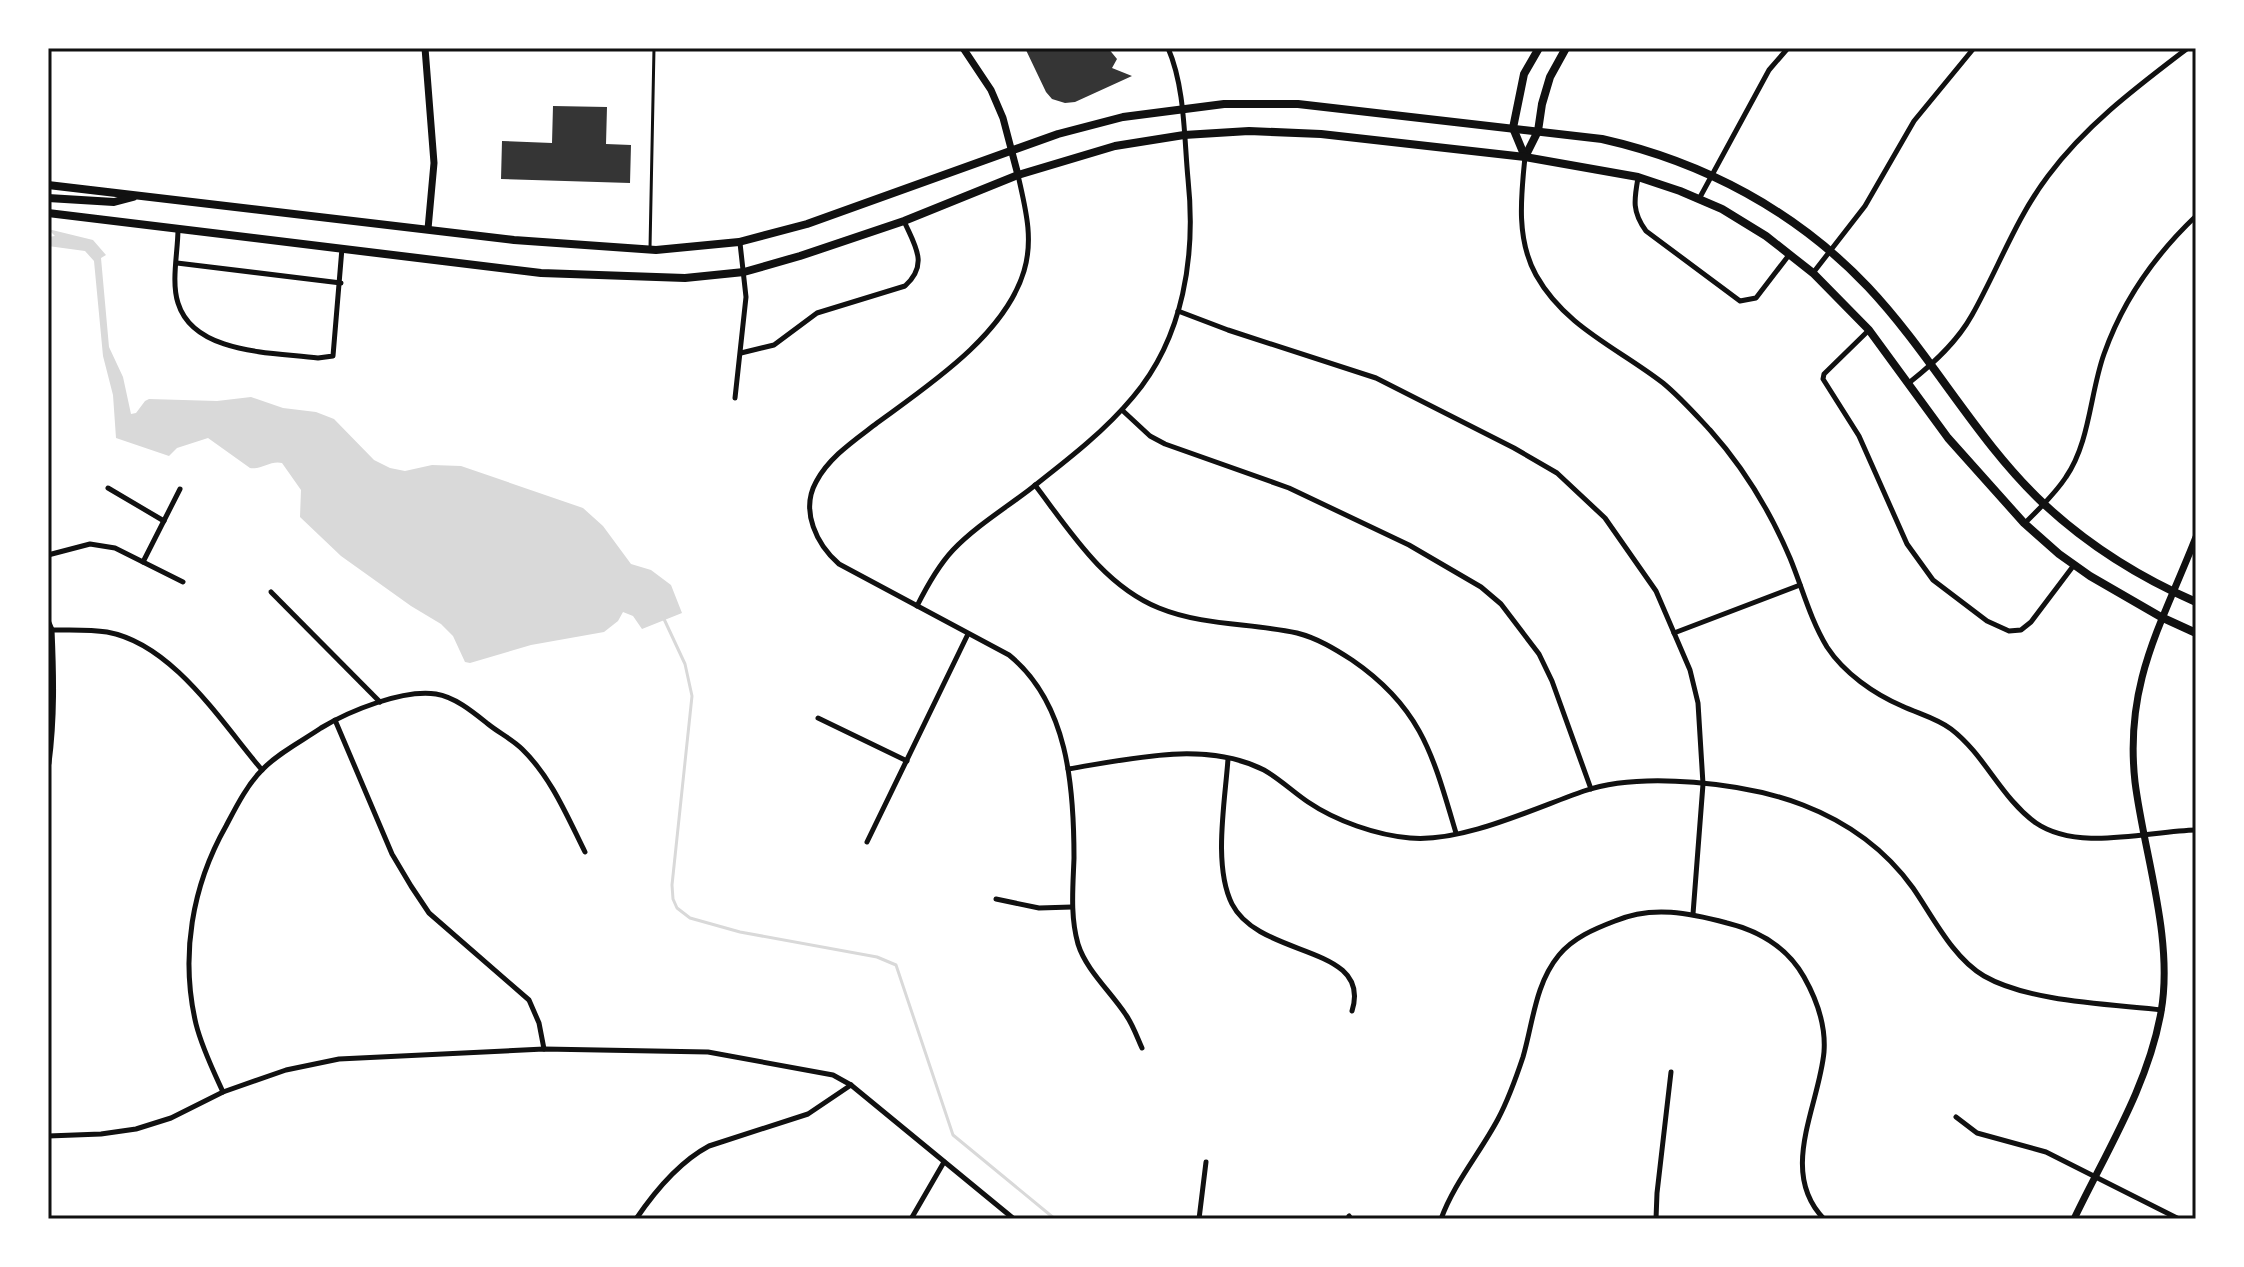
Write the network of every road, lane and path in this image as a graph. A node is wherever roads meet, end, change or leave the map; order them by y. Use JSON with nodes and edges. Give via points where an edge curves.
{"nodes":[{"id":1,"x":425,"y":48,"type":"edge"},
{"id":2,"x":654,"y":48,"type":"edge"},
{"id":3,"x":963,"y":48,"type":"edge"},
{"id":4,"x":1168,"y":48,"type":"edge"},
{"id":5,"x":1539,"y":48,"type":"edge"},
{"id":6,"x":1566,"y":48,"type":"edge"},
{"id":7,"x":1788,"y":48,"type":"edge"},
{"id":8,"x":1974,"y":48,"type":"edge"},
{"id":9,"x":2188,"y":48,"type":"edge"},
{"id":10,"x":1181,"y":108,"type":"junction"},
{"id":11,"x":1513,"y":128,"type":"junction"},
{"id":12,"x":1538,"y":131,"type":"junction"},
{"id":13,"x":1184,"y":135,"type":"junction"},
{"id":14,"x":1011,"y":151,"type":"junction"},
{"id":15,"x":1525,"y":157,"type":"junction"},
{"id":16,"x":1018,"y":175,"type":"junction"},
{"id":17,"x":1712,"y":176,"type":"junction"},
{"id":18,"x":1638,"y":177,"type":"junction"},
{"id":19,"x":48,"y":185,"type":"edge"},
{"id":20,"x":138,"y":195,"type":"junction"},
{"id":21,"x":48,"y":198,"type":"edge"},
{"id":22,"x":1699,"y":199,"type":"junction"},
{"id":23,"x":48,"y":213,"type":"edge"},
{"id":24,"x":2196,"y":216,"type":"edge"},
{"id":25,"x":904,"y":221,"type":"junction"},
{"id":26,"x":178,"y":229,"type":"junction"},
{"id":27,"x":428,"y":229,"type":"junction"},
{"id":28,"x":739,"y":242,"type":"junction"},
{"id":29,"x":342,"y":248,"type":"junction"},
{"id":30,"x":650,"y":249,"type":"junction"},
{"id":31,"x":1830,"y":252,"type":"junction"},
{"id":32,"x":1789,"y":255,"type":"junction"},
{"id":33,"x":177,"y":263,"type":"junction"},
{"id":34,"x":744,"y":272,"type":"junction"},
{"id":35,"x":1813,"y":273,"type":"junction"},
{"id":36,"x":341,"y":283,"type":"junction"},
{"id":37,"x":1178,"y":311,"type":"junction"},
{"id":38,"x":1869,"y":330,"type":"junction"},
{"id":39,"x":741,"y":353,"type":"junction"},
{"id":40,"x":1931,"y":366,"type":"junction"},
{"id":41,"x":1910,"y":382,"type":"junction"},
{"id":42,"x":735,"y":398,"type":"dead end"},
{"id":43,"x":1122,"y":410,"type":"junction"},
{"id":44,"x":1035,"y":485,"type":"junction"},
{"id":45,"x":108,"y":488,"type":"dead end"},
{"id":46,"x":180,"y":489,"type":"dead end"},
{"id":47,"x":2044,"y":504,"type":"junction"},
{"id":48,"x":164,"y":521,"type":"junction"},
{"id":49,"x":2024,"y":523,"type":"junction"},
{"id":50,"x":2196,"y":537,"type":"edge"},
{"id":51,"x":48,"y":555,"type":"edge"},
{"id":52,"x":143,"y":562,"type":"junction"},
{"id":53,"x":2074,"y":565,"type":"junction"},
{"id":54,"x":183,"y":582,"type":"dead end"},
{"id":55,"x":1800,"y":585,"type":"junction"},
{"id":56,"x":271,"y":592,"type":"dead end"},
{"id":57,"x":2174,"y":592,"type":"junction"},
{"id":58,"x":2196,"y":602,"type":"edge"},
{"id":59,"x":917,"y":606,"type":"junction"},
{"id":60,"x":2161,"y":617,"type":"junction"},
{"id":61,"x":50,"y":626,"type":"edge"},
{"id":62,"x":1674,"y":633,"type":"junction"},
{"id":63,"x":2196,"y":633,"type":"edge"},
{"id":64,"x":968,"y":634,"type":"junction"},
{"id":65,"x":380,"y":702,"type":"junction"},
{"id":66,"x":818,"y":718,"type":"dead end"},
{"id":67,"x":335,"y":720,"type":"junction"},
{"id":68,"x":1228,"y":759,"type":"junction"},
{"id":69,"x":907,"y":761,"type":"junction"},
{"id":70,"x":48,"y":763,"type":"edge"},
{"id":71,"x":1068,"y":769,"type":"junction"},
{"id":72,"x":262,"y":770,"type":"junction"},
{"id":73,"x":1703,"y":784,"type":"junction"},
{"id":74,"x":1591,"y":789,"type":"junction"},
{"id":75,"x":2196,"y":830,"type":"edge"},
{"id":76,"x":1456,"y":833,"type":"junction"},
{"id":77,"x":2145,"y":835,"type":"junction"},
{"id":78,"x":867,"y":842,"type":"dead end"},
{"id":79,"x":585,"y":852,"type":"dead end"},
{"id":80,"x":996,"y":899,"type":"dead end"},
{"id":81,"x":1072,"y":907,"type":"junction"},
{"id":82,"x":1693,"y":914,"type":"junction"},
{"id":83,"x":2162,"y":1010,"type":"junction"},
{"id":84,"x":1352,"y":1011,"type":"dead end"},
{"id":85,"x":1142,"y":1048,"type":"dead end"},
{"id":86,"x":544,"y":1049,"type":"junction"},
{"id":87,"x":1671,"y":1072,"type":"dead end"},
{"id":88,"x":851,"y":1085,"type":"junction"},
{"id":89,"x":223,"y":1092,"type":"junction"},
{"id":90,"x":1956,"y":1117,"type":"dead end"},
{"id":91,"x":48,"y":1136,"type":"edge"},
{"id":92,"x":944,"y":1162,"type":"junction"},
{"id":93,"x":1206,"y":1162,"type":"dead end"},
{"id":94,"x":2093,"y":1178,"type":"junction"},
{"id":95,"x":636,"y":1219,"type":"edge"},
{"id":96,"x":911,"y":1219,"type":"edge"},
{"id":97,"x":1014,"y":1219,"type":"edge"},
{"id":98,"x":1199,"y":1219,"type":"edge"},
{"id":99,"x":1441,"y":1219,"type":"edge"},
{"id":100,"x":1656,"y":1219,"type":"edge"},
{"id":101,"x":1824,"y":1219,"type":"edge"},
{"id":102,"x":2074,"y":1219,"type":"edge"},
{"id":103,"x":2179,"y":1219,"type":"edge"}],
"edges":[{"from":1,"to":27,"type":"street","via":[[434,163]]},
{"from":2,"to":30,"type":"lane"},
{"from":3,"to":14,"type":"street","via":[[991,90]]},
{"from":4,"to":10,"type":"street"},
{"from":5,"to":11,"type":"main road","via":[[1524,74]]},
{"from":6,"to":12,"type":"main road","via":[[1546,90]]},
{"from":7,"to":17,"type":"street","via":[[1769,70]]},
{"from":8,"to":31,"type":"street","via":[[1914,121],[1865,206]]},
{"from":9,"to":40,"type":"street","via":[[2109,109],[2048,176],[1971,316]]},
{"from":10,"to":11,"type":"main road","via":[[1298,104]]},
{"from":10,"to":13,"type":"street"},
{"from":10,"to":14,"type":"main road","via":[[1082,127]]},
{"from":11,"to":12,"type":"main road"},
{"from":11,"to":15,"type":"main road"},
{"from":12,"to":15,"type":"main road"},
{"from":12,"to":17,"type":"main road","via":[[1628,145]]},
{"from":13,"to":15,"type":"main road","via":[[1300,132]]},
{"from":13,"to":16,"type":"main road","via":[[1115,146]]},
{"from":13,"to":37,"type":"street","via":[[1191,241]]},
{"from":14,"to":16,"type":"street"},
{"from":14,"to":28,"type":"main road","via":[[807,224]]},
{"from":15,"to":18,"type":"main road"},
{"from":15,"to":55,"type":"street","via":[[1521,221],[1526,252],[1542,285],[1572,320],[1663,383],[1719,441],[1758,494]]},
{"from":16,"to":25,"type":"main road"},
{"from":16,"to":59,"type":"street","via":[[1029,236],[1024,272],[1006,310],[937,379],[849,444],[811,495],[813,528],[826,553]]},
{"from":17,"to":22,"type":"street"},
{"from":17,"to":31,"type":"main road","via":[[1774,208]]},
{"from":18,"to":22,"type":"main road"},
{"from":18,"to":32,"type":"street","via":[[1633,203],[1646,231],[1740,301],[1756,298]]},
{"from":19,"to":20,"type":"main road"},
{"from":20,"to":21,"type":"main road","via":[[114,202]]},
{"from":20,"to":27,"type":"main road"},
{"from":22,"to":32,"type":"main road"},
{"from":23,"to":26,"type":"main road"},
{"from":24,"to":47,"type":"street","via":[[2165,248],[2126,304],[2105,351],[2081,445],[2068,475]]},
{"from":25,"to":34,"type":"main road"},
{"from":25,"to":39,"type":"street","via":[[919,264],[905,286],[817,313],[774,345]]},
{"from":26,"to":29,"type":"main road"},
{"from":26,"to":33,"type":"street"},
{"from":27,"to":30,"type":"main road"},
{"from":28,"to":30,"type":"main road"},
{"from":28,"to":34,"type":"street"},
{"from":29,"to":34,"type":"main road","via":[[541,273],[646,278]]},
{"from":29,"to":36,"type":"street"},
{"from":31,"to":35,"type":"street"},
{"from":31,"to":40,"type":"main road","via":[[1883,304]]},
{"from":32,"to":35,"type":"main road"},
{"from":33,"to":36,"type":"street"},
{"from":33,"to":36,"type":"street","via":[[177,301],[191,325],[206,337],[231,346],[318,358],[333,356]]},
{"from":34,"to":39,"type":"street"},
{"from":35,"to":38,"type":"main road"},
{"from":37,"to":43,"type":"street","via":[[1157,361]]},
{"from":37,"to":62,"type":"street","via":[[1376,378],[1557,473],[1622,539],[1656,591]]},
{"from":38,"to":41,"type":"main road"},
{"from":38,"to":53,"type":"street","via":[[1823,379],[1859,436],[1907,544],[1933,580],[1987,621],[2009,631],[2021,630]]},
{"from":39,"to":42,"type":"street"},
{"from":40,"to":41,"type":"street"},
{"from":40,"to":47,"type":"main road"},
{"from":41,"to":49,"type":"main road","via":[[1948,438]]},
{"from":43,"to":44,"type":"street"},
{"from":43,"to":74,"type":"street","via":[[1165,444],[1289,488],[1409,545],[1501,604],[1539,654]]},
{"from":44,"to":59,"type":"street","via":[[952,551]]},
{"from":44,"to":76,"type":"street","via":[[1091,558],[1124,588],[1159,608],[1199,620],[1297,633],[1370,673],[1398,698],[1424,736]]},
{"from":45,"to":48,"type":"street"},
{"from":46,"to":48,"type":"street"},
{"from":47,"to":49,"type":"street"},
{"from":47,"to":57,"type":"main road","via":[[2103,551]]},
{"from":48,"to":52,"type":"street"},
{"from":49,"to":53,"type":"main road"},
{"from":50,"to":57,"type":"street"},
{"from":51,"to":52,"type":"street","via":[[90,544],[115,548]]},
{"from":52,"to":54,"type":"street"},
{"from":53,"to":60,"type":"main road"},
{"from":55,"to":62,"type":"street"},
{"from":55,"to":77,"type":"street","via":[[1828,648],[1844,666],[1874,691],[1949,728],[2036,823],[2085,838]]},
{"from":56,"to":65,"type":"street"},
{"from":57,"to":58,"type":"main road"},
{"from":57,"to":60,"type":"street"},
{"from":59,"to":64,"type":"street"},
{"from":60,"to":63,"type":"main road"},
{"from":60,"to":77,"type":"street","via":[[2144,663],[2136,708],[2135,780]]},
{"from":61,"to":70,"type":"street","via":[[53,721]]},
{"from":61,"to":72,"type":"street","via":[[108,632],[151,650],[181,673]]},
{"from":62,"to":73,"type":"street","via":[[1698,703]]},
{"from":64,"to":69,"type":"street"},
{"from":64,"to":71,"type":"street","via":[[1028,670],[1056,718]]},
{"from":65,"to":67,"type":"street"},
{"from":65,"to":79,"type":"street","via":[[437,694],[474,713],[521,748],[538,768]]},
{"from":66,"to":69,"type":"street"},
{"from":67,"to":72,"type":"street"},
{"from":67,"to":86,"type":"street","via":[[411,886],[429,913],[529,1000]]},
{"from":68,"to":71,"type":"street","via":[[1167,755]]},
{"from":68,"to":76,"type":"street","via":[[1265,771],[1309,803],[1366,828],[1409,838]]},
{"from":68,"to":84,"type":"street","via":[[1222,868],[1234,908],[1264,935],[1346,971],[1356,991]]},
{"from":69,"to":78,"type":"street"},
{"from":71,"to":81,"type":"street"},
{"from":72,"to":89,"type":"street","via":[[234,809],[205,869],[192,928],[189,958],[196,1024]]},
{"from":73,"to":74,"type":"street","via":[[1617,782]]},
{"from":73,"to":82,"type":"street"},
{"from":73,"to":83,"type":"street","via":[[1780,797],[1857,832],[1910,883],[1951,943],[1985,976],[2016,989]]},
{"from":74,"to":76,"type":"street"},
{"from":75,"to":77,"type":"street"},
{"from":77,"to":83,"type":"street","via":[[2159,916]]},
{"from":80,"to":81,"type":"street","via":[[1039,908]]},
{"from":81,"to":85,"type":"street","via":[[1079,947]]},
{"from":82,"to":99,"type":"street","via":[[1627,915],[1594,929],[1559,955],[1539,991],[1503,1107]]},
{"from":82,"to":101,"type":"street","via":[[1763,935],[1786,952],[1812,990],[1821,1012],[1824,1050],[1802,1163],[1807,1197]]},
{"from":83,"to":94,"type":"street","via":[[2140,1086]]},
{"from":86,"to":88,"type":"street","via":[[708,1052],[833,1075]]},
{"from":86,"to":89,"type":"street","via":[[312,1063]]},
{"from":87,"to":100,"type":"street"},
{"from":88,"to":92,"type":"street"},
{"from":88,"to":95,"type":"street","via":[[808,1114],[696,1153]]},
{"from":89,"to":91,"type":"street","via":[[136,1129]]},
{"from":90,"to":94,"type":"street","via":[[1977,1133],[2046,1152]]},
{"from":92,"to":96,"type":"street"},
{"from":92,"to":97,"type":"street"},
{"from":93,"to":98,"type":"street"},
{"from":94,"to":102,"type":"street"},
{"from":94,"to":103,"type":"street"}]}
